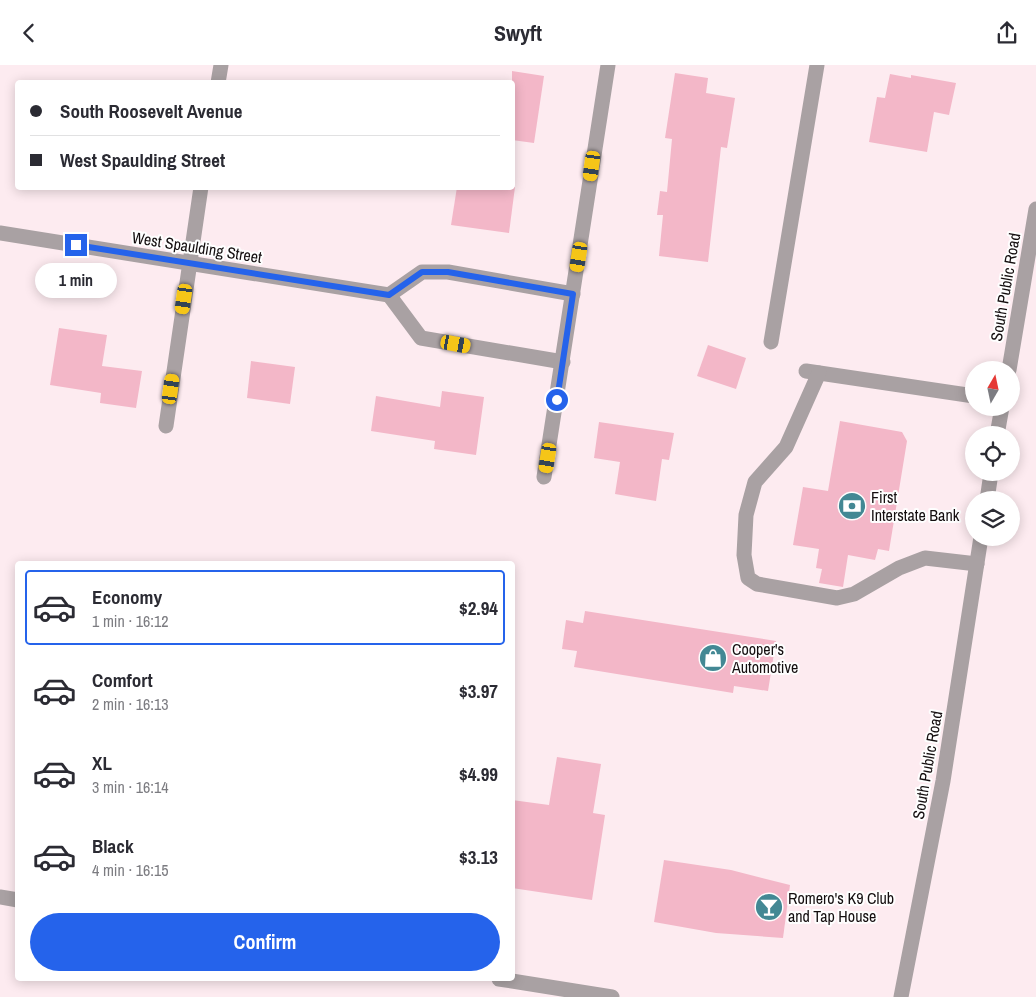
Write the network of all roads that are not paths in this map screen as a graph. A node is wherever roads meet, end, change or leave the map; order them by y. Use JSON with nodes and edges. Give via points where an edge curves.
{"nodes":[{"id":1,"x":221,"y":65,"type":"edge"},
{"id":2,"x":608,"y":65,"type":"edge"},
{"id":3,"x":817,"y":65,"type":"edge"},
{"id":4,"x":218,"y":80,"type":"edge"},
{"id":5,"x":201,"y":190,"type":"edge"},
{"id":6,"x":1036,"y":209,"type":"edge"},
{"id":7,"x":0,"y":233,"type":"edge"},
{"id":8,"x":189,"y":263,"type":"junction"},
{"id":9,"x":573,"y":294,"type":"junction"},
{"id":10,"x":389,"y":295,"type":"junction"},
{"id":11,"x":771,"y":342,"type":"dead end"},
{"id":12,"x":1010,"y":361,"type":"edge"},
{"id":13,"x":563,"y":362,"type":"junction"},
{"id":14,"x":965,"y":395,"type":"edge"},
{"id":15,"x":166,"y":426,"type":"dead end"},
{"id":16,"x":544,"y":477,"type":"dead end"},
{"id":17,"x":980,"y":546,"type":"edge"},
{"id":18,"x":977,"y":564,"type":"junction"},
{"id":19,"x":0,"y":897,"type":"edge"},
{"id":20,"x":15,"y":900,"type":"edge"},
{"id":21,"x":512,"y":981,"type":"edge"},
{"id":22,"x":612,"y":997,"type":"edge"},
{"id":23,"x":901,"y":997,"type":"edge"}],
"edges":[{"from":1,"to":4,"type":"street"},
{"from":2,"to":9,"type":"street"},
{"from":3,"to":11,"type":"street"},
{"from":5,"to":8,"type":"street"},
{"from":6,"to":12,"type":"street","name":"South Public Road"},
{"from":7,"to":8,"type":"street","name":"West Spaulding Street"},
{"from":8,"to":10,"type":"street","name":"West Spaulding Street"},
{"from":8,"to":15,"type":"street"},
{"from":9,"to":10,"type":"street","via":[[448,272],[422,272]]},
{"from":9,"to":13,"type":"street"},
{"from":10,"to":13,"type":"street","via":[[420,338]]},
{"from":13,"to":16,"type":"street"},
{"from":14,"to":18,"type":"street","via":[[813,372],[786,447],[755,482],[746,515],[744,555],[748,579],[757,585],[837,598],[854,594],[899,568],[925,558]]},
{"from":17,"to":18,"type":"street","name":"South Public Road"},
{"from":18,"to":23,"type":"street","name":"South Public Road","via":[[943,781]]},
{"from":19,"to":20,"type":"street"},
{"from":21,"to":22,"type":"street"}]}
